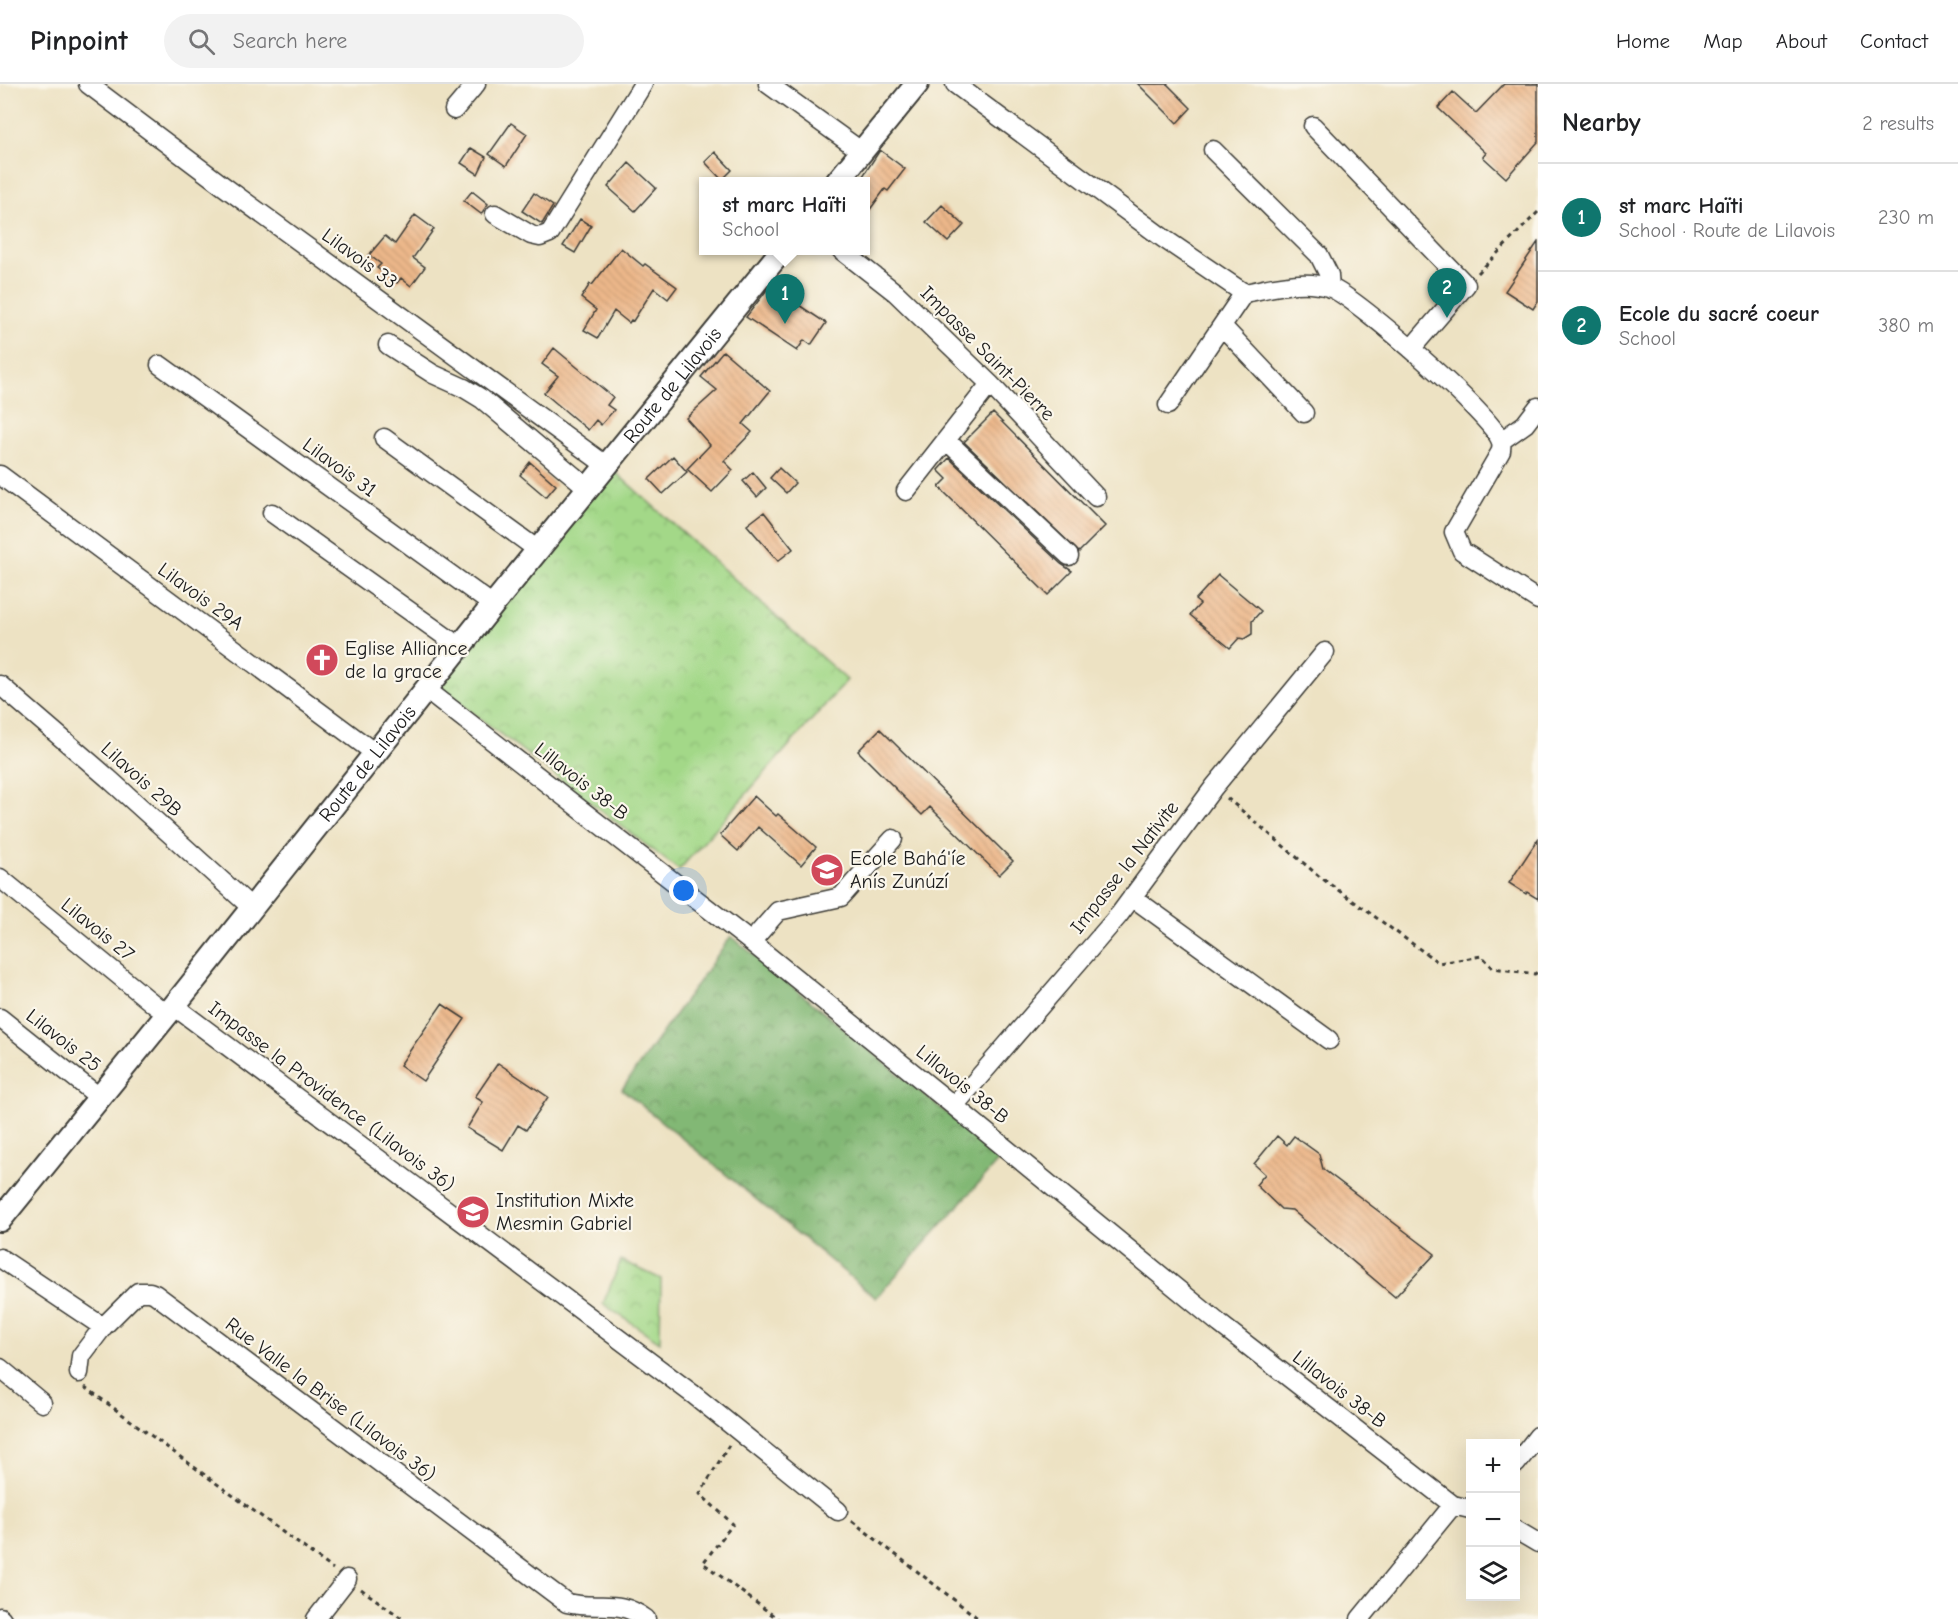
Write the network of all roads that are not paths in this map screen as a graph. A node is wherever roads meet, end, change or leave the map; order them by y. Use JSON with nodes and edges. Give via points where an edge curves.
{"nodes":[{"id":1,"x":88,"y":84,"type":"edge"},
{"id":2,"x":476,"y":84,"type":"edge"},
{"id":3,"x":643,"y":84,"type":"edge"},
{"id":4,"x":768,"y":84,"type":"edge"},
{"id":5,"x":917,"y":84,"type":"edge"},
{"id":6,"x":955,"y":84,"type":"edge"},
{"id":7,"x":454,"y":110,"type":"dead end"},
{"id":8,"x":1313,"y":126,"type":"dead end"},
{"id":9,"x":1213,"y":150,"type":"dead end"},
{"id":10,"x":861,"y":152,"type":"junction"},
{"id":11,"x":841,"y":177,"type":"edge"},
{"id":12,"x":495,"y":214,"type":"dead end"},
{"id":13,"x":778,"y":255,"type":"edge"},
{"id":14,"x":847,"y":255,"type":"edge"},
{"id":15,"x":1330,"y":288,"type":"junction"},
{"id":16,"x":1244,"y":293,"type":"junction"},
{"id":17,"x":1222,"y":326,"type":"junction"},
{"id":18,"x":388,"y":345,"type":"dead end"},
{"id":19,"x":1411,"y":350,"type":"junction"},
{"id":20,"x":160,"y":365,"type":"dead end"},
{"id":21,"x":990,"y":384,"type":"junction"},
{"id":22,"x":1168,"y":405,"type":"dead end"},
{"id":23,"x":1538,"y":407,"type":"edge"},
{"id":24,"x":1304,"y":413,"type":"dead end"},
{"id":25,"x":384,"y":438,"type":"dead end"},
{"id":26,"x":946,"y":440,"type":"junction"},
{"id":27,"x":1501,"y":441,"type":"junction"},
{"id":28,"x":607,"y":466,"type":"junction"},
{"id":29,"x":0,"y":475,"type":"edge"},
{"id":30,"x":589,"y":489,"type":"junction"},
{"id":31,"x":906,"y":491,"type":"dead end"},
{"id":32,"x":1096,"y":496,"type":"dead end"},
{"id":33,"x":272,"y":513,"type":"dead end"},
{"id":34,"x":538,"y":550,"type":"junction"},
{"id":35,"x":1069,"y":556,"type":"dead end"},
{"id":36,"x":1538,"y":600,"type":"edge"},
{"id":37,"x":493,"y":605,"type":"junction"},
{"id":38,"x":460,"y":647,"type":"junction"},
{"id":39,"x":1325,"y":652,"type":"dead end"},
{"id":40,"x":0,"y":685,"type":"edge"},
{"id":41,"x":428,"y":690,"type":"junction"},
{"id":42,"x":375,"y":753,"type":"junction"},
{"id":43,"x":893,"y":839,"type":"dead end"},
{"id":44,"x":0,"y":878,"type":"edge"},
{"id":45,"x":1132,"y":897,"type":"junction"},
{"id":46,"x":252,"y":908,"type":"junction"},
{"id":47,"x":751,"y":942,"type":"junction"},
{"id":48,"x":171,"y":1010,"type":"junction"},
{"id":49,"x":0,"y":1018,"type":"edge"},
{"id":50,"x":1329,"y":1041,"type":"dead end"},
{"id":51,"x":99,"y":1097,"type":"junction"},
{"id":52,"x":954,"y":1106,"type":"junction"},
{"id":53,"x":0,"y":1220,"type":"edge"},
{"id":54,"x":0,"y":1258,"type":"edge"},
{"id":55,"x":104,"y":1327,"type":"junction"},
{"id":56,"x":0,"y":1368,"type":"edge"},
{"id":57,"x":79,"y":1373,"type":"road end"},
{"id":58,"x":42,"y":1403,"type":"dead end"},
{"id":59,"x":1538,"y":1436,"type":"edge"},
{"id":60,"x":1520,"y":1458,"type":"edge"},
{"id":61,"x":1462,"y":1507,"type":"edge"},
{"id":62,"x":838,"y":1511,"type":"road end"},
{"id":63,"x":1520,"y":1533,"type":"edge"},
{"id":64,"x":1538,"y":1543,"type":"edge"},
{"id":65,"x":347,"y":1579,"type":"road end"},
{"id":66,"x":316,"y":1619,"type":"edge"},
{"id":67,"x":646,"y":1619,"type":"edge"},
{"id":68,"x":1360,"y":1619,"type":"edge"}],
"edges":[{"from":1,"to":28,"type":"street","name":"Lilavois 33"},
{"from":2,"to":7,"type":"street"},
{"from":3,"to":12,"type":"street","via":[[550,233],[531,235]]},
{"from":4,"to":10,"type":"street"},
{"from":5,"to":10,"type":"main road"},
{"from":6,"to":16,"type":"street"},
{"from":8,"to":19,"type":"street","via":[[1466,285]]},
{"from":9,"to":15,"type":"street","via":[[1319,255],[1329,275]]},
{"from":10,"to":11,"type":"main road"},
{"from":13,"to":28,"type":"main road","name":"Route de Lilavois"},
{"from":14,"to":21,"type":"street","name":"Impasse Saint-Pierre","via":[[896,293]]},
{"from":15,"to":16,"type":"street","via":[[1312,284]]},
{"from":15,"to":19,"type":"street","via":[[1348,297]]},
{"from":16,"to":17,"type":"street"},
{"from":17,"to":22,"type":"street"},
{"from":17,"to":24,"type":"street"},
{"from":18,"to":30,"type":"street","via":[[482,399]]},
{"from":19,"to":27,"type":"street","via":[[1485,418]]},
{"from":20,"to":37,"type":"street","name":"Lilavois 31"},
{"from":21,"to":26,"type":"street"},
{"from":21,"to":32,"type":"street","name":"Impasse Saint-Pierre"},
{"from":23,"to":27,"type":"street","via":[[1525,424]]},
{"from":25,"to":34,"type":"street"},
{"from":26,"to":31,"type":"street"},
{"from":26,"to":35,"type":"street"},
{"from":27,"to":36,"type":"street","via":[[1501,451],[1454,532],[1462,551]]},
{"from":28,"to":30,"type":"main road","name":"Route de Lilavois"},
{"from":29,"to":42,"type":"street","name":"Lilavois 29A"},
{"from":30,"to":34,"type":"main road","name":"Route de Lilavois"},
{"from":33,"to":38,"type":"street"},
{"from":34,"to":37,"type":"main road","name":"Route de Lilavois"},
{"from":37,"to":38,"type":"main road","name":"Route de Lilavois"},
{"from":38,"to":41,"type":"main road","name":"Route de Lilavois"},
{"from":39,"to":45,"type":"street","name":"Impasse la Nativite","via":[[1214,787]]},
{"from":40,"to":46,"type":"street","name":"Lilavois 29B"},
{"from":41,"to":42,"type":"main road","name":"Route de Lilavois"},
{"from":41,"to":47,"type":"street","name":"Lillavois 38-B"},
{"from":42,"to":46,"type":"main road","name":"Route de Lilavois"},
{"from":43,"to":47,"type":"street","via":[[841,897],[778,911]]},
{"from":44,"to":48,"type":"street","name":"Lilavois 27","via":[[156,1006]]},
{"from":45,"to":50,"type":"street"},
{"from":45,"to":52,"type":"street","name":"Impasse la Nativite"},
{"from":46,"to":48,"type":"main road","name":"Route de Lilavois"},
{"from":47,"to":52,"type":"street","name":"Lillavois 38-B"},
{"from":48,"to":51,"type":"main road","name":"Route de Lilavois"},
{"from":48,"to":62,"type":"street","name":"Impasse la Providence (Lilavois 36)","via":[[694,1395]]},
{"from":49,"to":51,"type":"street","name":"Lilavois 25"},
{"from":51,"to":53,"type":"main road","name":"Route de Lilavois"},
{"from":52,"to":61,"type":"street","name":"Lillavois 38-B","via":[[1220,1324]]},
{"from":54,"to":55,"type":"street"},
{"from":55,"to":57,"type":"street","via":[[81,1356]]},
{"from":55,"to":67,"type":"street","name":"Rue Valle la Brise (Lilavois 36)","via":[[138,1292],[155,1294],[567,1603],[582,1607],[624,1606]]},
{"from":56,"to":58,"type":"street"},
{"from":59,"to":60,"type":"street"},
{"from":61,"to":68,"type":"street"},
{"from":63,"to":64,"type":"street"},
{"from":65,"to":66,"type":"street"}]}
